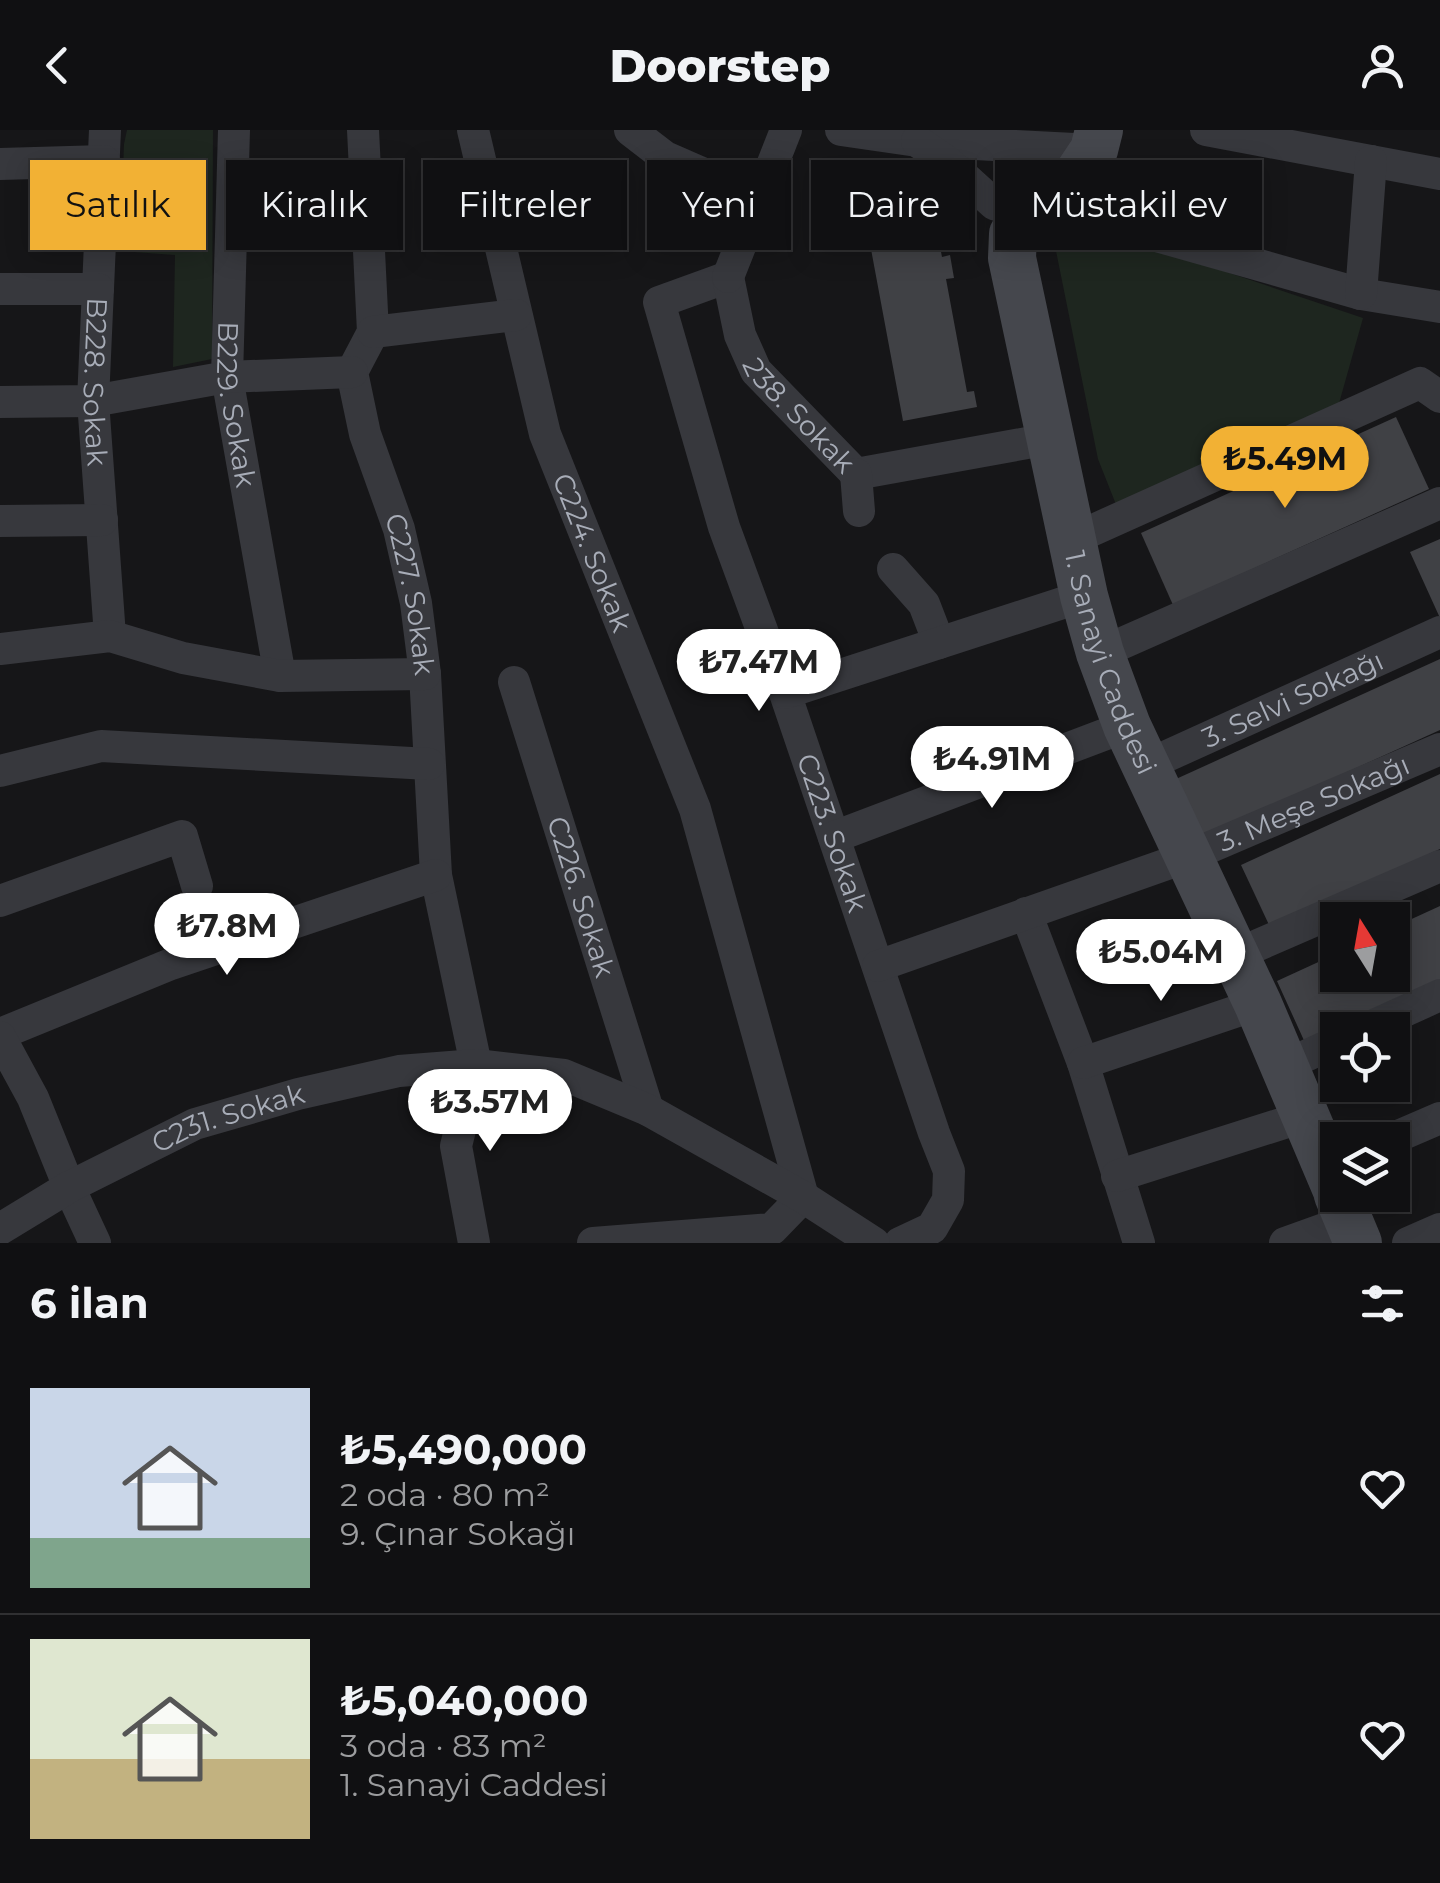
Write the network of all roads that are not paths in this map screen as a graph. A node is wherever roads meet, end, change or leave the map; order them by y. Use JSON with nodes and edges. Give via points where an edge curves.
{"nodes":[{"id":1,"x":234,"y":130,"type":"edge"},
{"id":2,"x":363,"y":130,"type":"edge"},
{"id":3,"x":473,"y":130,"type":"edge"},
{"id":4,"x":630,"y":130,"type":"edge"},
{"id":5,"x":786,"y":130,"type":"edge"},
{"id":6,"x":841,"y":130,"type":"edge"},
{"id":7,"x":1206,"y":130,"type":"edge"},
{"id":8,"x":917,"y":141,"type":"junction"},
{"id":9,"x":104,"y":146,"type":"edge"},
{"id":10,"x":1087,"y":156,"type":"edge"},
{"id":11,"x":671,"y":160,"type":"edge"},
{"id":12,"x":774,"y":160,"type":"edge"},
{"id":13,"x":1371,"y":162,"type":"junction"},
{"id":14,"x":0,"y":164,"type":"edge"},
{"id":15,"x":1440,"y":174,"type":"edge"},
{"id":16,"x":995,"y":204,"type":"edge"},
{"id":17,"x":739,"y":250,"type":"edge"},
{"id":18,"x":1012,"y":250,"type":"edge"},
{"id":19,"x":728,"y":278,"type":"junction"},
{"id":20,"x":98,"y":289,"type":"junction"},
{"id":21,"x":0,"y":290,"type":"edge"},
{"id":22,"x":1362,"y":294,"type":"junction"},
{"id":23,"x":1440,"y":308,"type":"edge"},
{"id":24,"x":516,"y":315,"type":"junction"},
{"id":25,"x":372,"y":332,"type":"junction"},
{"id":26,"x":352,"y":372,"type":"junction"},
{"id":27,"x":227,"y":377,"type":"junction"},
{"id":28,"x":1430,"y":390,"type":"edge"},
{"id":29,"x":93,"y":401,"type":"junction"},
{"id":30,"x":0,"y":402,"type":"edge"},
{"id":31,"x":1049,"y":439,"type":"junction"},
{"id":32,"x":856,"y":474,"type":"junction"},
{"id":33,"x":1440,"y":504,"type":"edge"},
{"id":34,"x":859,"y":511,"type":"dead end"},
{"id":35,"x":102,"y":520,"type":"junction"},
{"id":36,"x":0,"y":522,"type":"edge"},
{"id":37,"x":1071,"y":540,"type":"junction"},
{"id":38,"x":893,"y":568,"type":"dead end"},
{"id":39,"x":1084,"y":596,"type":"junction"},
{"id":40,"x":1440,"y":632,"type":"edge"},
{"id":41,"x":110,"y":636,"type":"junction"},
{"id":42,"x":939,"y":643,"type":"junction"},
{"id":43,"x":0,"y":650,"type":"edge"},
{"id":44,"x":1100,"y":654,"type":"junction"},
{"id":45,"x":424,"y":674,"type":"junction"},
{"id":46,"x":280,"y":676,"type":"junction"},
{"id":47,"x":514,"y":682,"type":"dead end"},
{"id":48,"x":785,"y":694,"type":"junction"},
{"id":49,"x":1136,"y":746,"type":"junction"},
{"id":50,"x":1440,"y":748,"type":"edge"},
{"id":51,"x":429,"y":764,"type":"junction"},
{"id":52,"x":0,"y":771,"type":"edge"},
{"id":53,"x":834,"y":837,"type":"junction"},
{"id":54,"x":1188,"y":857,"type":"junction"},
{"id":55,"x":1440,"y":866,"type":"edge"},
{"id":56,"x":436,"y":875,"type":"junction"},
{"id":57,"x":197,"y":886,"type":"dead end"},
{"id":58,"x":0,"y":901,"type":"edge"},
{"id":59,"x":1026,"y":913,"type":"junction"},
{"id":60,"x":1235,"y":955,"type":"junction"},
{"id":61,"x":878,"y":966,"type":"junction"},
{"id":62,"x":1440,"y":995,"type":"edge"},
{"id":63,"x":1258,"y":1004,"type":"junction"},
{"id":64,"x":1402,"y":1012,"type":"edge"},
{"id":65,"x":0,"y":1036,"type":"edge"},
{"id":66,"x":1320,"y":1049,"type":"edge"},
{"id":67,"x":1083,"y":1063,"type":"junction"},
{"id":68,"x":476,"y":1065,"type":"junction"},
{"id":69,"x":1284,"y":1066,"type":"junction"},
{"id":70,"x":648,"y":1110,"type":"junction"},
{"id":71,"x":1306,"y":1116,"type":"junction"},
{"id":72,"x":1440,"y":1118,"type":"edge"},
{"id":73,"x":1410,"y":1131,"type":"edge"},
{"id":74,"x":1320,"y":1148,"type":"edge"},
{"id":75,"x":1117,"y":1176,"type":"junction"},
{"id":76,"x":69,"y":1187,"type":"junction"},
{"id":77,"x":803,"y":1196,"type":"junction"},
{"id":78,"x":1323,"y":1212,"type":"edge"},
{"id":79,"x":0,"y":1228,"type":"edge"},
{"id":80,"x":1440,"y":1229,"type":"edge"},
{"id":81,"x":772,"y":1236,"type":"edge"},
{"id":82,"x":634,"y":1241,"type":"edge"},
{"id":83,"x":95,"y":1243,"type":"edge"},
{"id":84,"x":474,"y":1243,"type":"edge"},
{"id":85,"x":593,"y":1243,"type":"edge"},
{"id":86,"x":874,"y":1243,"type":"edge"},
{"id":87,"x":900,"y":1243,"type":"edge"},
{"id":88,"x":1139,"y":1243,"type":"edge"},
{"id":89,"x":1285,"y":1243,"type":"edge"},
{"id":90,"x":1408,"y":1243,"type":"edge"}],
"edges":[{"from":1,"to":27,"type":"street","name":"B229. Sokak"},
{"from":2,"to":25,"type":"street"},
{"from":3,"to":24,"type":"street","name":"C224. Sokak"},
{"from":4,"to":11,"type":"street"},
{"from":5,"to":12,"type":"street"},
{"from":6,"to":8,"type":"street"},
{"from":7,"to":13,"type":"street"},
{"from":8,"to":10,"type":"street"},
{"from":8,"to":16,"type":"street"},
{"from":9,"to":14,"type":"street"},
{"from":9,"to":20,"type":"street","name":"B228. Sokak"},
{"from":10,"to":22,"type":"street","via":[[1125,227]]},
{"from":13,"to":15,"type":"street"},
{"from":13,"to":22,"type":"street"},
{"from":17,"to":19,"type":"street"},
{"from":18,"to":31,"type":"street","name":"1. Sanayi Caddesi"},
{"from":19,"to":32,"type":"street","name":"238. Sokak","via":[[740,335],[756,370]]},
{"from":19,"to":48,"type":"street","name":"C223. Sokak","via":[[659,302],[724,526]]},
{"from":20,"to":21,"type":"street"},
{"from":20,"to":29,"type":"street","name":"B228. Sokak"},
{"from":22,"to":23,"type":"street"},
{"from":24,"to":25,"type":"street"},
{"from":24,"to":77,"type":"street","name":"C224. Sokak","via":[[545,434],[694,809]]},
{"from":25,"to":26,"type":"street"},
{"from":26,"to":27,"type":"street"},
{"from":26,"to":45,"type":"street","name":"C227. Sokak","via":[[365,434],[399,528]]},
{"from":27,"to":29,"type":"street"},
{"from":27,"to":46,"type":"street","name":"B229. Sokak"},
{"from":28,"to":37,"type":"street"},
{"from":29,"to":30,"type":"street"},
{"from":29,"to":35,"type":"street","name":"B228. Sokak"},
{"from":31,"to":32,"type":"street","name":"238. Sokak"},
{"from":31,"to":37,"type":"street","name":"1. Sanayi Caddesi"},
{"from":32,"to":34,"type":"street"},
{"from":33,"to":44,"type":"street"},
{"from":35,"to":36,"type":"street"},
{"from":35,"to":41,"type":"street","name":"B228. Sokak"},
{"from":37,"to":39,"type":"street","name":"1. Sanayi Caddesi"},
{"from":38,"to":42,"type":"street","via":[[924,604]]},
{"from":39,"to":42,"type":"street"},
{"from":39,"to":44,"type":"street","name":"1. Sanayi Caddesi"},
{"from":40,"to":49,"type":"street","name":"3. Selvi Sokağı"},
{"from":41,"to":43,"type":"street"},
{"from":41,"to":46,"type":"street"},
{"from":42,"to":48,"type":"street"},
{"from":44,"to":49,"type":"street","name":"1. Sanayi Caddesi"},
{"from":45,"to":46,"type":"street"},
{"from":45,"to":51,"type":"street","name":"C227. Sokak"},
{"from":47,"to":70,"type":"street","name":"C226. Sokak"},
{"from":48,"to":53,"type":"street","name":"C223. Sokak"},
{"from":49,"to":53,"type":"street","name":"3. Selvi Sokağı"},
{"from":49,"to":54,"type":"street","name":"1. Sanayi Caddesi"},
{"from":50,"to":54,"type":"street","name":"3. Meşe Sokağı"},
{"from":51,"to":52,"type":"street","via":[[101,746]]},
{"from":51,"to":56,"type":"street","name":"C227. Sokak"},
{"from":53,"to":61,"type":"street","name":"C223. Sokak"},
{"from":54,"to":59,"type":"street","name":"3. Meşe Sokağı"},
{"from":54,"to":60,"type":"street","name":"1. Sanayi Caddesi"},
{"from":55,"to":60,"type":"street"},
{"from":56,"to":65,"type":"street","via":[[171,964]]},
{"from":56,"to":68,"type":"street","name":"C227. Sokak"},
{"from":57,"to":58,"type":"street","via":[[182,836]]},
{"from":59,"to":61,"type":"street","name":"3. Meşe Sokağı"},
{"from":59,"to":67,"type":"street"},
{"from":60,"to":63,"type":"street","name":"1. Sanayi Caddesi"},
{"from":61,"to":87,"type":"street","name":"C223. Sokak","via":[[949,1171],[948,1200],[932,1228]]},
{"from":62,"to":64,"type":"street"},
{"from":63,"to":67,"type":"street"},
{"from":63,"to":69,"type":"street","name":"1. Sanayi Caddesi"},
{"from":65,"to":76,"type":"street"},
{"from":66,"to":69,"type":"street"},
{"from":67,"to":75,"type":"street"},
{"from":68,"to":70,"type":"street","name":"C231. Sokak","via":[[564,1075]]},
{"from":68,"to":76,"type":"street","name":"C231. Sokak","via":[[399,1071],[195,1124]]},
{"from":68,"to":84,"type":"street","via":[[456,1146]]},
{"from":69,"to":71,"type":"street","name":"1. Sanayi Caddesi"},
{"from":70,"to":77,"type":"street","name":"C231. Sokak"},
{"from":71,"to":74,"type":"street","name":"1. Sanayi Caddesi"},
{"from":71,"to":75,"type":"street"},
{"from":72,"to":73,"type":"street"},
{"from":75,"to":88,"type":"street"},
{"from":76,"to":79,"type":"street","name":"C231. Sokak"},
{"from":76,"to":83,"type":"street"},
{"from":77,"to":81,"type":"street"},
{"from":77,"to":86,"type":"street","name":"C231. Sokak"},
{"from":78,"to":89,"type":"street"},
{"from":80,"to":90,"type":"street"},
{"from":81,"to":82,"type":"street"},
{"from":82,"to":85,"type":"street"}]}
